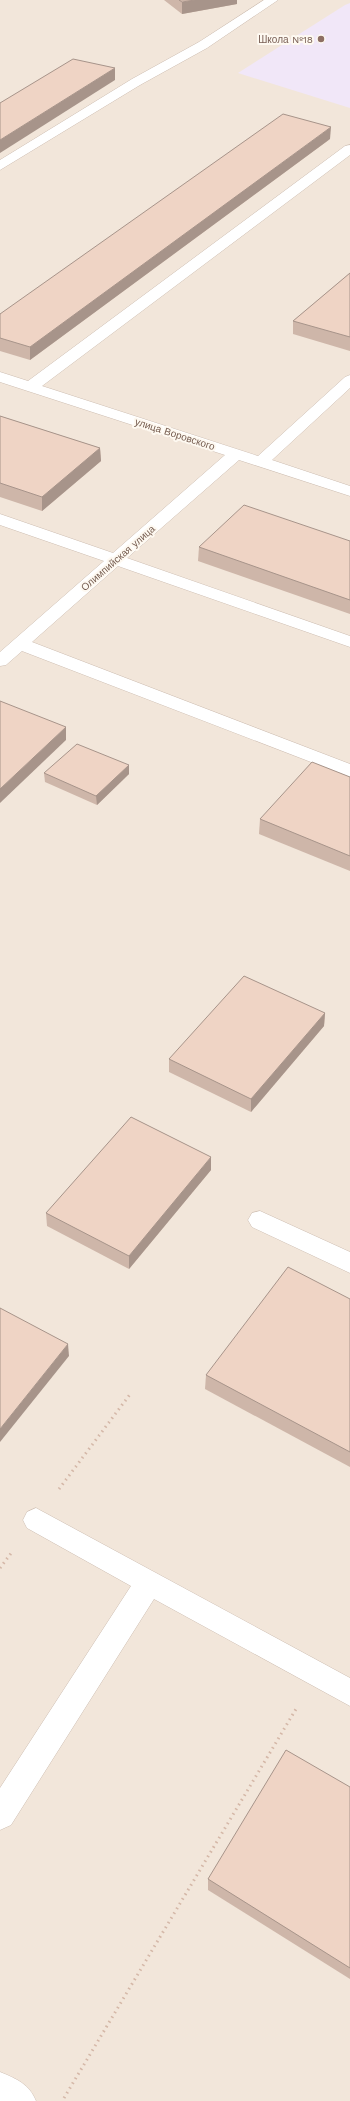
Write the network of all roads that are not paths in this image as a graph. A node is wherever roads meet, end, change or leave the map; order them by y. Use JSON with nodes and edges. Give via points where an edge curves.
{"nodes":[{"id":1,"x":249,"y":0,"type":"edge"},
{"id":2,"x":272,"y":0,"type":"edge"},
{"id":3,"x":261,"y":8,"type":"junction"},
{"id":4,"x":350,"y":149,"type":"edge"},
{"id":5,"x":0,"y":166,"type":"edge"},
{"id":6,"x":0,"y":377,"type":"edge"},
{"id":7,"x":350,"y":380,"type":"edge"},
{"id":8,"x":30,"y":387,"type":"junction"},
{"id":9,"x":236,"y":454,"type":"junction"},
{"id":10,"x":261,"y":462,"type":"junction"},
{"id":11,"x":350,"y":491,"type":"edge"},
{"id":12,"x":0,"y":519,"type":"edge"},
{"id":13,"x":116,"y":559,"type":"junction"},
{"id":14,"x":350,"y":642,"type":"edge"},
{"id":15,"x":20,"y":644,"type":"junction"},
{"id":16,"x":0,"y":662,"type":"edge"},
{"id":17,"x":350,"y":771,"type":"edge"},
{"id":18,"x":260,"y":1220,"type":"dead end"},
{"id":19,"x":350,"y":1263,"type":"edge"},
{"id":20,"x":36,"y":1520,"type":"road end"},
{"id":21,"x":148,"y":1582,"type":"junction"},
{"id":22,"x":350,"y":1693,"type":"edge"},
{"id":23,"x":0,"y":1815,"type":"edge"},
{"id":24,"x":0,"y":2088,"type":"edge"},
{"id":25,"x":20,"y":2101,"type":"edge"}],
"edges":[{"from":1,"to":3,"type":"street"},
{"from":2,"to":3,"type":"street"},
{"from":3,"to":5,"type":"street"},
{"from":4,"to":8,"type":"street"},
{"from":6,"to":8,"type":"street","name":"улица Воровского"},
{"from":7,"to":10,"type":"street"},
{"from":8,"to":9,"type":"street","name":"улица Воровского"},
{"from":9,"to":10,"type":"street","name":"улица Воровского"},
{"from":9,"to":13,"type":"street","name":"Олимпийская улица"},
{"from":10,"to":11,"type":"street","name":"улица Воровского"},
{"from":12,"to":13,"type":"street"},
{"from":13,"to":14,"type":"street"},
{"from":13,"to":15,"type":"street","name":"Олимпийская улица"},
{"from":15,"to":16,"type":"street","name":"Олимпийская улица"},
{"from":15,"to":17,"type":"street"},
{"from":18,"to":19,"type":"street"},
{"from":20,"to":21,"type":"street"},
{"from":21,"to":22,"type":"street"},
{"from":21,"to":23,"type":"street"},
{"from":24,"to":25,"type":"street"}]}
